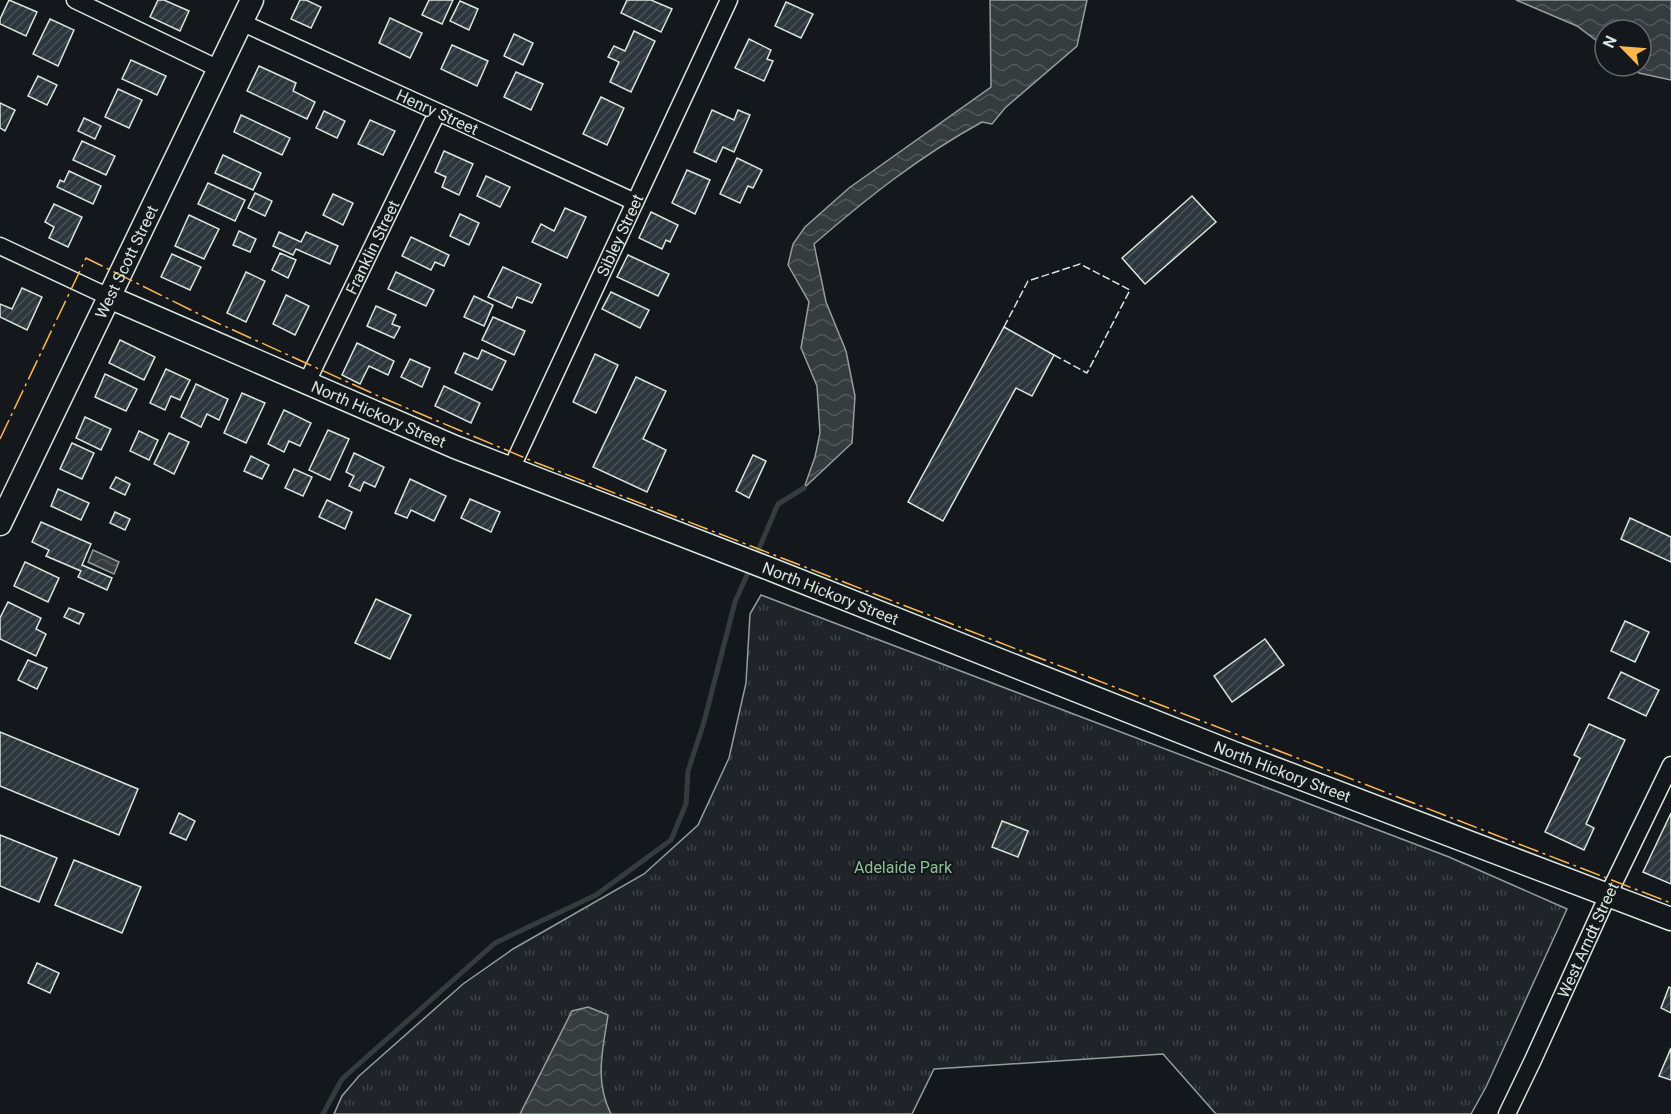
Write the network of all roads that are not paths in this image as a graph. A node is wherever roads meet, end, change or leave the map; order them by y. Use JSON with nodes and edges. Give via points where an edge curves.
{"nodes":[{"id":1,"x":75,"y":0,"type":"edge"},
{"id":2,"x":252,"y":0,"type":"edge"},
{"id":3,"x":729,"y":0,"type":"edge"},
{"id":4,"x":241,"y":22,"type":"junction"},
{"id":5,"x":219,"y":69,"type":"junction"},
{"id":6,"x":437,"y":113,"type":"junction"},
{"id":7,"x":635,"y":202,"type":"junction"},
{"id":8,"x":0,"y":246,"type":"edge"},
{"id":9,"x":109,"y":297,"type":"junction"},
{"id":10,"x":306,"y":384,"type":"junction"},
{"id":11,"x":510,"y":469,"type":"junction"},
{"id":12,"x":0,"y":524,"type":"edge"},
{"id":13,"x":1671,"y":765,"type":"edge"},
{"id":14,"x":1608,"y":895,"type":"junction"},
{"id":15,"x":1671,"y":919,"type":"edge"},
{"id":16,"x":1507,"y":1114,"type":"edge"}],
"edges":[{"from":1,"to":5,"type":"street"},
{"from":2,"to":4,"type":"street","name":"West Scott Street"},
{"from":3,"to":7,"type":"street","name":"Sibley Street"},
{"from":4,"to":5,"type":"street","name":"West Scott Street"},
{"from":4,"to":6,"type":"street","name":"Henry Street"},
{"from":5,"to":9,"type":"street","name":"West Scott Street"},
{"from":6,"to":7,"type":"street","name":"Henry Street"},
{"from":6,"to":10,"type":"street","name":"Franklin Street"},
{"from":7,"to":11,"type":"street","name":"Sibley Street"},
{"from":8,"to":9,"type":"street","name":"North Hickory Street"},
{"from":9,"to":10,"type":"street","name":"North Hickory Street"},
{"from":9,"to":12,"type":"street","name":"West Scott Street"},
{"from":10,"to":11,"type":"street","name":"North Hickory Street"},
{"from":11,"to":14,"type":"street","name":"North Hickory Street"},
{"from":13,"to":14,"type":"street","name":"West Arndt Street"},
{"from":14,"to":15,"type":"street","name":"North Hickory Street"},
{"from":14,"to":16,"type":"street","name":"West Arndt Street"}]}
